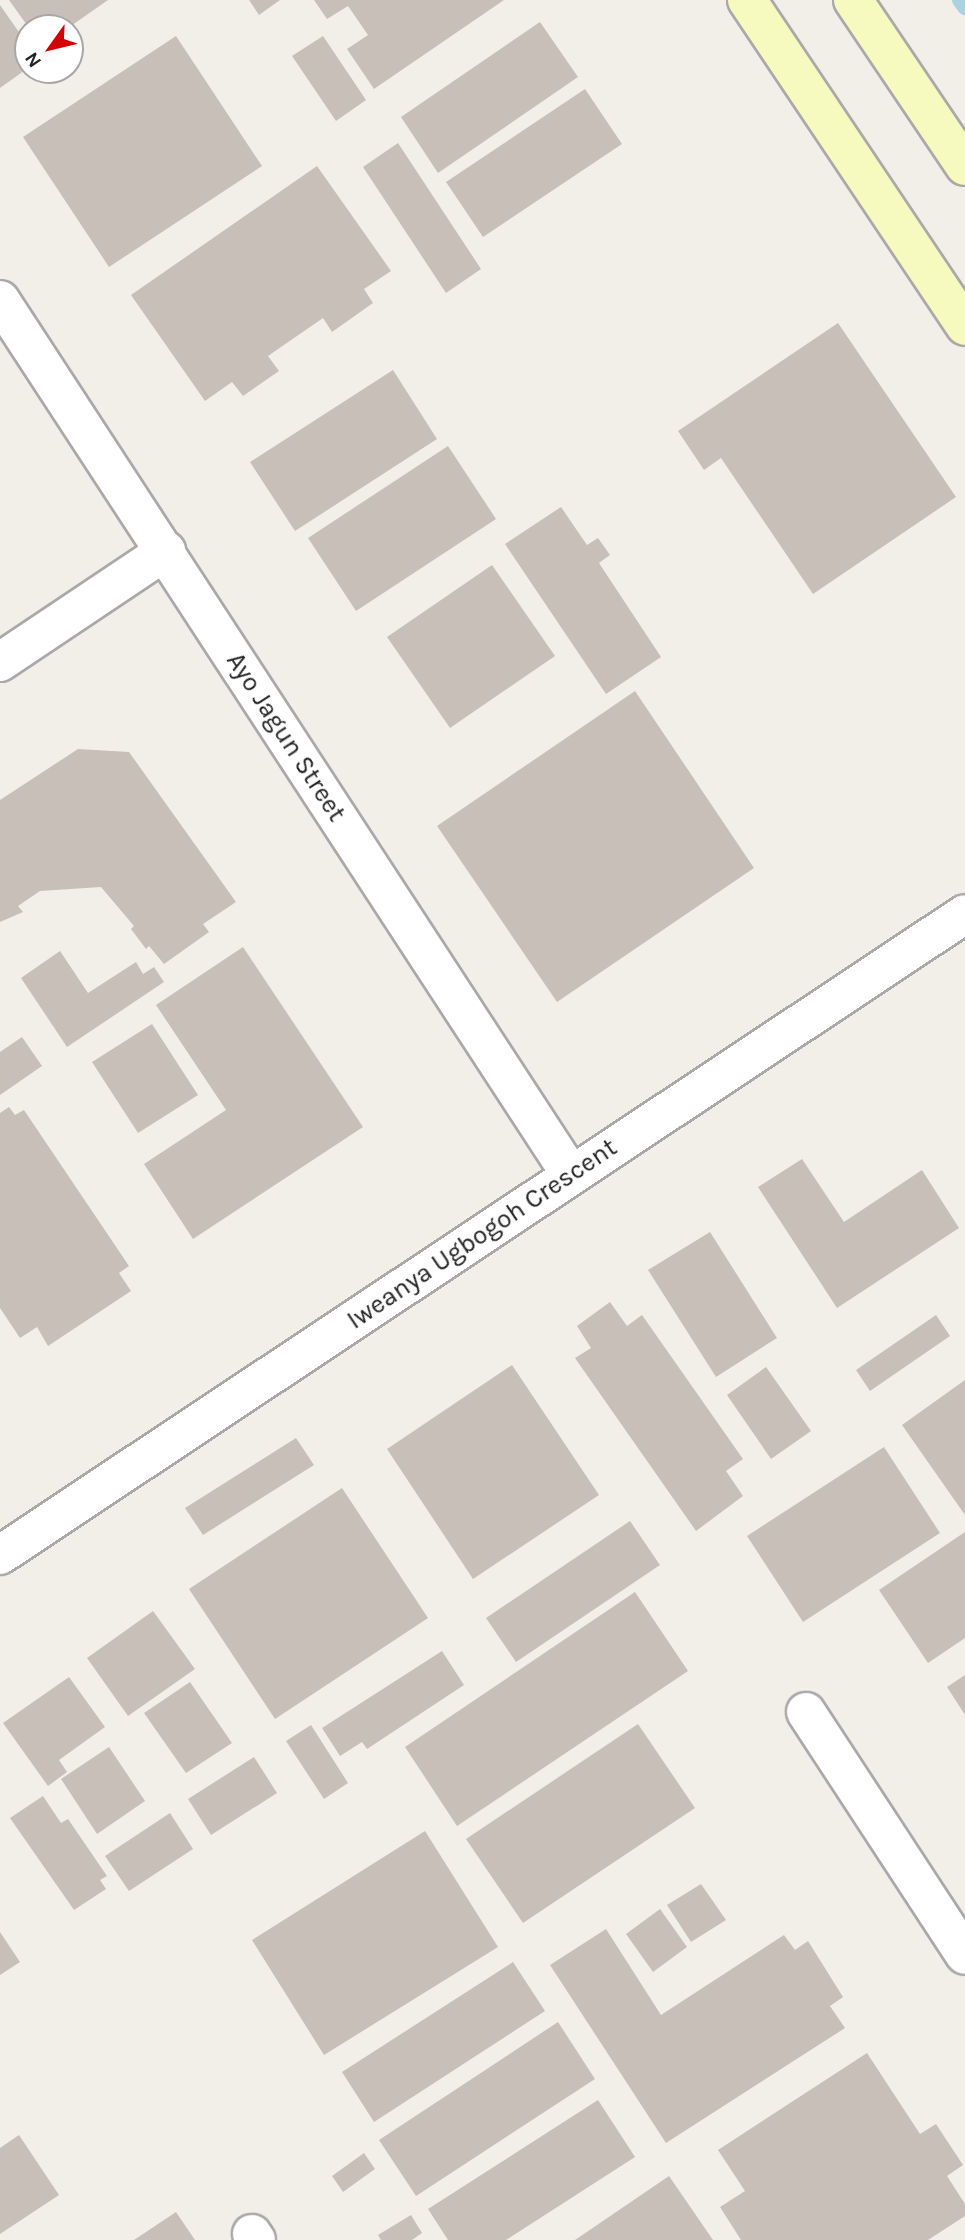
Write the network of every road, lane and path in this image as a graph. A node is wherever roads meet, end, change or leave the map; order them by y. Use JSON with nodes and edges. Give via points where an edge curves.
{"nodes":[{"id":1,"x":747,"y":0,"type":"edge"},
{"id":2,"x":853,"y":0,"type":"edge"},
{"id":3,"x":965,"y":166,"type":"edge"},
{"id":4,"x":0,"y":300,"type":"edge"},
{"id":5,"x":965,"y":326,"type":"edge"},
{"id":6,"x":166,"y":551,"type":"junction"},
{"id":7,"x":0,"y":662,"type":"edge"},
{"id":8,"x":965,"y":914,"type":"edge"},
{"id":9,"x":571,"y":1175,"type":"junction"},
{"id":10,"x":0,"y":1555,"type":"edge"},
{"id":11,"x":806,"y":1712,"type":"dead end"},
{"id":12,"x":965,"y":1955,"type":"edge"}],
"edges":[{"from":1,"to":5,"type":"main road"},
{"from":2,"to":3,"type":"main road"},
{"from":4,"to":6,"type":"street","name":"Ayo Jagun Street"},
{"from":6,"to":7,"type":"street"},
{"from":6,"to":9,"type":"street","name":"Ayo Jagun Street"},
{"from":8,"to":9,"type":"street","name":"Iweanya Ugbogoh Crescent"},
{"from":9,"to":10,"type":"street","name":"Iweanya Ugbogoh Crescent"},
{"from":11,"to":12,"type":"street"}]}
